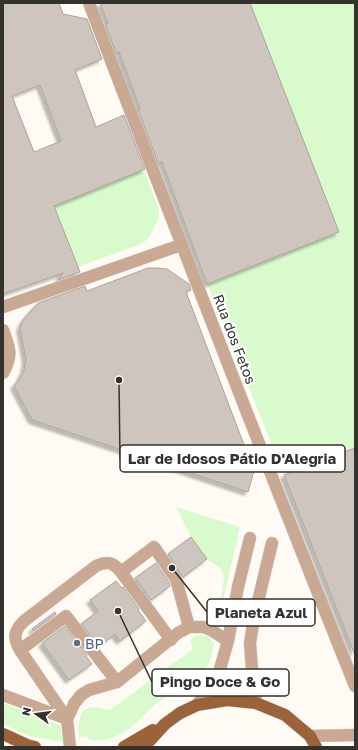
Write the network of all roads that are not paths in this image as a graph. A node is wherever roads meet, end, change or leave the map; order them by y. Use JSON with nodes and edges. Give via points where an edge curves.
{"nodes":[{"id":1,"x":89,"y":3,"type":"edge"},
{"id":2,"x":181,"y":244,"type":"junction"},
{"id":3,"x":3,"y":307,"type":"edge"},
{"id":4,"x":3,"y":330,"type":"edge"},
{"id":5,"x":3,"y":373,"type":"edge"},
{"id":6,"x":250,"y":538,"type":"dead end"},
{"id":7,"x":272,"y":543,"type":"dead end"},
{"id":8,"x":121,"y":572,"type":"junction"},
{"id":9,"x":190,"y":627,"type":"junction"},
{"id":10,"x":171,"y":640,"type":"junction"},
{"id":11,"x":228,"y":641,"type":"junction"},
{"id":12,"x":20,"y":650,"type":"junction"},
{"id":13,"x":116,"y":682,"type":"junction"},
{"id":14,"x":355,"y":686,"type":"edge"},
{"id":15,"x":3,"y":695,"type":"edge"},
{"id":16,"x":256,"y":703,"type":"junction"},
{"id":17,"x":198,"y":705,"type":"junction"},
{"id":18,"x":67,"y":718,"type":"junction"},
{"id":19,"x":165,"y":724,"type":"junction"},
{"id":20,"x":3,"y":734,"type":"edge"},
{"id":21,"x":355,"y":735,"type":"edge"},
{"id":22,"x":310,"y":736,"type":"junction"},
{"id":23,"x":35,"y":747,"type":"edge"},
{"id":24,"x":70,"y":747,"type":"edge"},
{"id":25,"x":124,"y":747,"type":"edge"},
{"id":26,"x":144,"y":747,"type":"edge"},
{"id":27,"x":316,"y":747,"type":"edge"}],
"edges":[{"from":1,"to":2,"type":"street","name":"Rua dos Fetos"},
{"from":2,"to":3,"type":"street"},
{"from":2,"to":14,"type":"street","name":"Rua dos Fetos"},
{"from":4,"to":5,"type":"street","via":[[10,355]]},
{"from":6,"to":11,"type":"street"},
{"from":7,"to":16,"type":"street","via":[[250,643]]},
{"from":8,"to":9,"type":"street","via":[[154,547],[176,579]]},
{"from":8,"to":10,"type":"street"},
{"from":8,"to":12,"type":"street","via":[[110,563],[96,566],[24,621],[15,636]]},
{"from":9,"to":10,"type":"street"},
{"from":9,"to":11,"type":"street","via":[[203,627]]},
{"from":10,"to":13,"type":"street"},
{"from":11,"to":17,"type":"street","via":[[218,676]]},
{"from":12,"to":13,"type":"street","via":[[66,616]]},
{"from":12,"to":18,"type":"street"},
{"from":13,"to":18,"type":"street","via":[[81,695]]},
{"from":15,"to":18,"type":"street"},
{"from":16,"to":17,"type":"main road","via":[[227,700]]},
{"from":16,"to":22,"type":"main road","via":[[286,715]]},
{"from":17,"to":19,"type":"main road","via":[[180,713]]},
{"from":18,"to":24,"type":"street"},
{"from":19,"to":25,"type":"main road"},
{"from":19,"to":26,"type":"main road"},
{"from":20,"to":23,"type":"main road"},
{"from":21,"to":22,"type":"street"},
{"from":22,"to":27,"type":"main road"}]}
